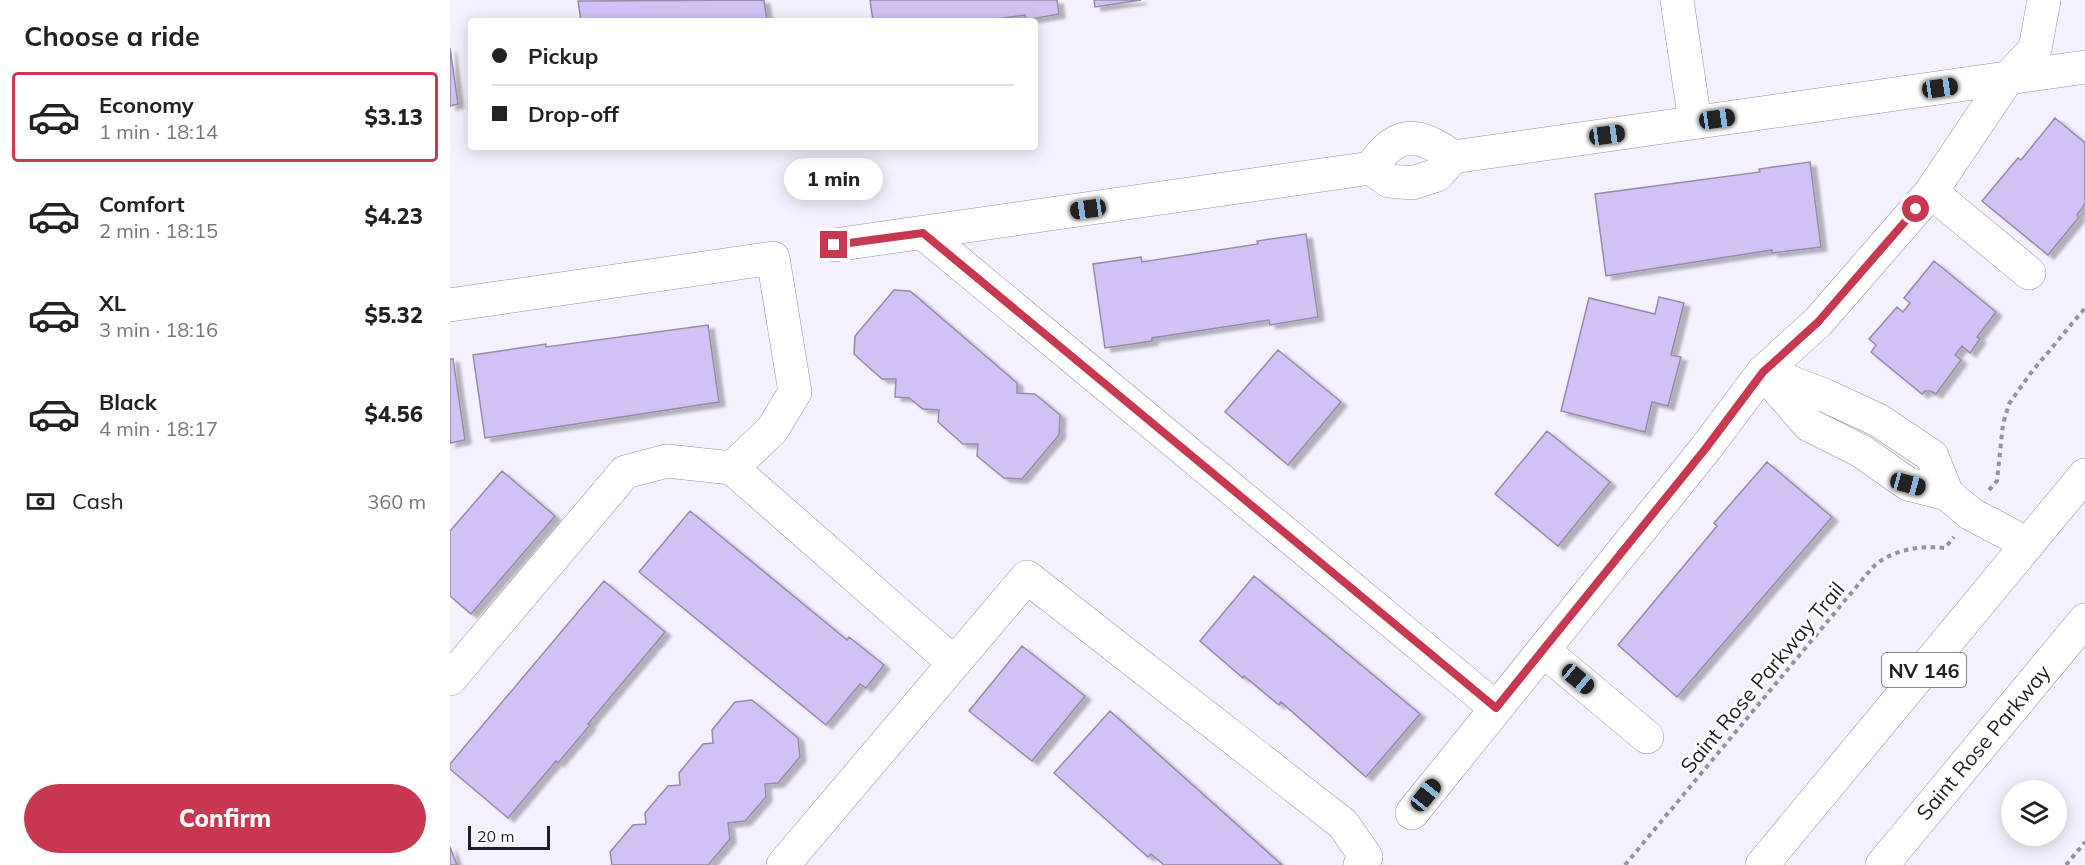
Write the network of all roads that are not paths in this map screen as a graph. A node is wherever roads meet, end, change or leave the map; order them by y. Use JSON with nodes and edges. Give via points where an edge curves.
{"nodes":[{"id":1,"x":1677,"y":0,"type":"edge"},
{"id":2,"x":2044,"y":0,"type":"edge"},
{"id":3,"x":2085,"y":67,"type":"edge"},
{"id":4,"x":2007,"y":79,"type":"junction"},
{"id":5,"x":1695,"y":122,"type":"junction"},
{"id":6,"x":1453,"y":157,"type":"junction"},
{"id":7,"x":1371,"y":168,"type":"junction"},
{"id":8,"x":1930,"y":192,"type":"junction"},
{"id":9,"x":923,"y":233,"type":"junction"},
{"id":10,"x":834,"y":245,"type":"dead end"},
{"id":11,"x":2029,"y":273,"type":"dead end"},
{"id":12,"x":450,"y":305,"type":"edge"},
{"id":13,"x":1763,"y":372,"type":"junction"},
{"id":14,"x":732,"y":468,"type":"junction"},
{"id":15,"x":2085,"y":475,"type":"edge"},
{"id":16,"x":2028,"y":544,"type":"junction"},
{"id":17,"x":2085,"y":620,"type":"edge"},
{"id":18,"x":1543,"y":650,"type":"junction"},
{"id":19,"x":953,"y":662,"type":"junction"},
{"id":20,"x":450,"y":678,"type":"edge"},
{"id":21,"x":1496,"y":708,"type":"junction"},
{"id":22,"x":1647,"y":737,"type":"dead end"},
{"id":23,"x":1412,"y":813,"type":"dead end"},
{"id":24,"x":1892,"y":859,"type":"edge"},
{"id":25,"x":783,"y":865,"type":"edge"},
{"id":26,"x":1360,"y":865,"type":"edge"},
{"id":27,"x":1762,"y":865,"type":"edge"}],
"edges":[{"from":1,"to":5,"type":"main road"},
{"from":2,"to":4,"type":"main road","via":[[2035,49]]},
{"from":3,"to":4,"type":"main road"},
{"from":4,"to":5,"type":"main road"},
{"from":4,"to":8,"type":"main road"},
{"from":5,"to":6,"type":"main road"},
{"from":6,"to":7,"type":"main road","via":[[1437,175],[1412,183],[1389,181]]},
{"from":6,"to":7,"type":"main road","via":[[1422,139],[1408,138],[1392,143]]},
{"from":7,"to":9,"type":"main road"},
{"from":8,"to":11,"type":"main road"},
{"from":8,"to":13,"type":"main road","via":[[1818,322]]},
{"from":9,"to":10,"type":"main road"},
{"from":9,"to":21,"type":"main road"},
{"from":12,"to":14,"type":"main road","via":[[773,258],[795,392],[772,430]]},
{"from":13,"to":16,"type":"main road","via":[[1809,425],[1861,451],[1908,484],[1947,494],[1971,514]]},
{"from":13,"to":18,"type":"main road"},
{"from":14,"to":19,"type":"main road"},
{"from":14,"to":20,"type":"main road","via":[[667,461],[625,472]]},
{"from":15,"to":16,"type":"main road","number":"NV 146"},
{"from":16,"to":27,"type":"main road","number":"NV 146"},
{"from":17,"to":24,"type":"main road","name":"Saint Rose Parkway"},
{"from":18,"to":21,"type":"main road"},
{"from":18,"to":22,"type":"main road"},
{"from":19,"to":25,"type":"main road"},
{"from":19,"to":26,"type":"main road","via":[[1027,577],[1343,825],[1366,857]]},
{"from":21,"to":23,"type":"main road"}]}
